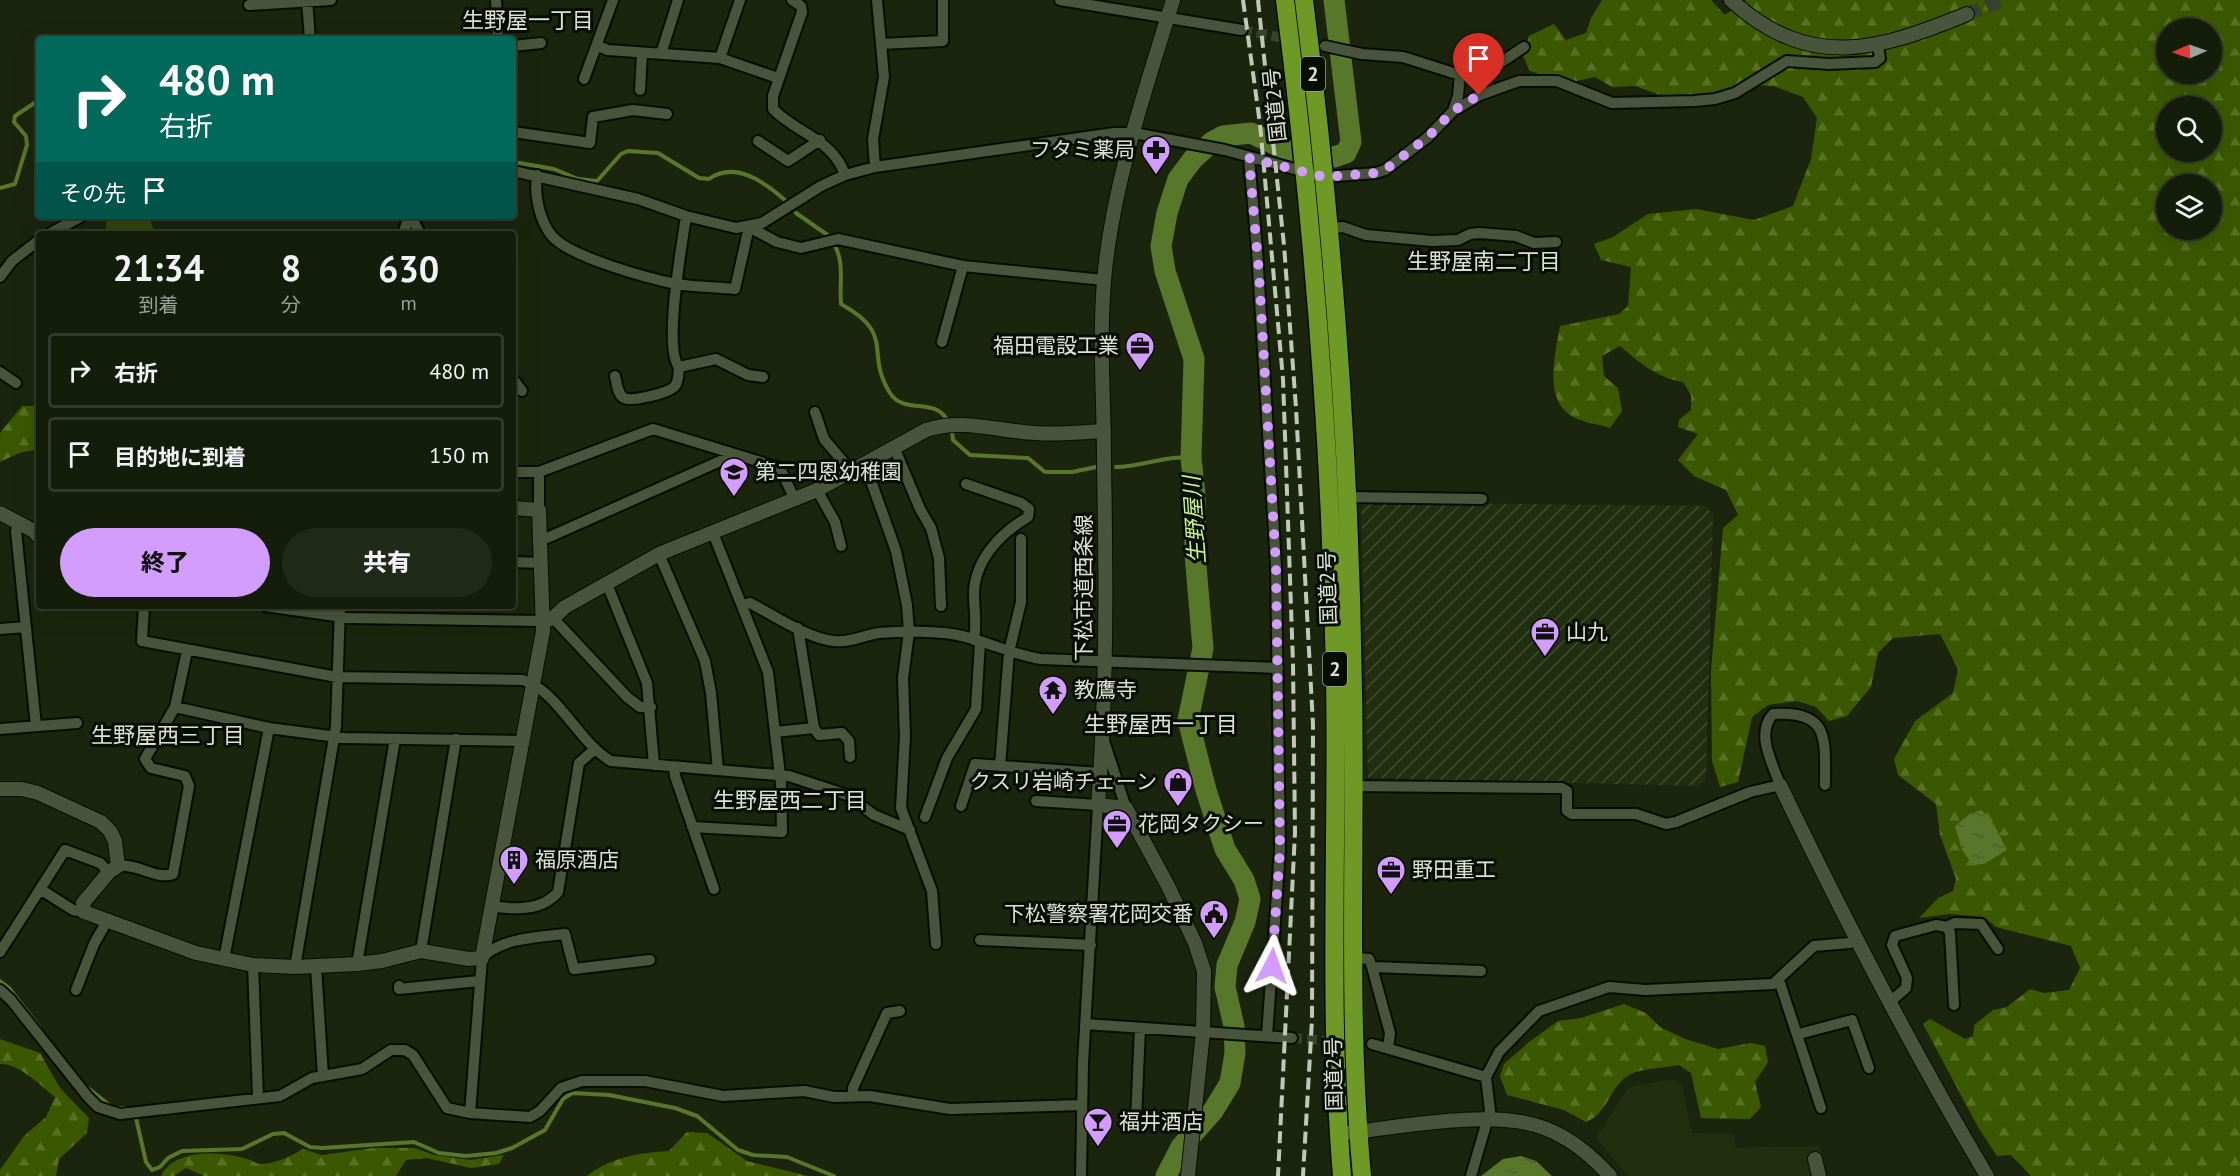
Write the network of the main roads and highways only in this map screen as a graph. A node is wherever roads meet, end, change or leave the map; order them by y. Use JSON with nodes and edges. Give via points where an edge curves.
{"nodes":[{"id":1,"x":1286,"y":0,"type":"edge"},
{"id":2,"x":1304,"y":0,"type":"edge"},
{"id":3,"x":1344,"y":785,"type":"junction"},
{"id":4,"x":1342,"y":1176,"type":"edge"},
{"id":5,"x":1362,"y":1176,"type":"edge"}],
"edges":[{"from":1,"to":3,"type":"highway","name":"国道2号","number":"2","via":[[1303,160],[1329,499],[1335,672]]},
{"from":2,"to":3,"type":"highway","name":"国道2号","number":"2","via":[[1328,228],[1347,497],[1353,690]]},
{"from":3,"to":4,"type":"highway","name":"国道2号","number":"2","via":[[1338,1134]]},
{"from":3,"to":5,"type":"highway","name":"国道2号","number":"2","via":[[1355,958]]}]}
